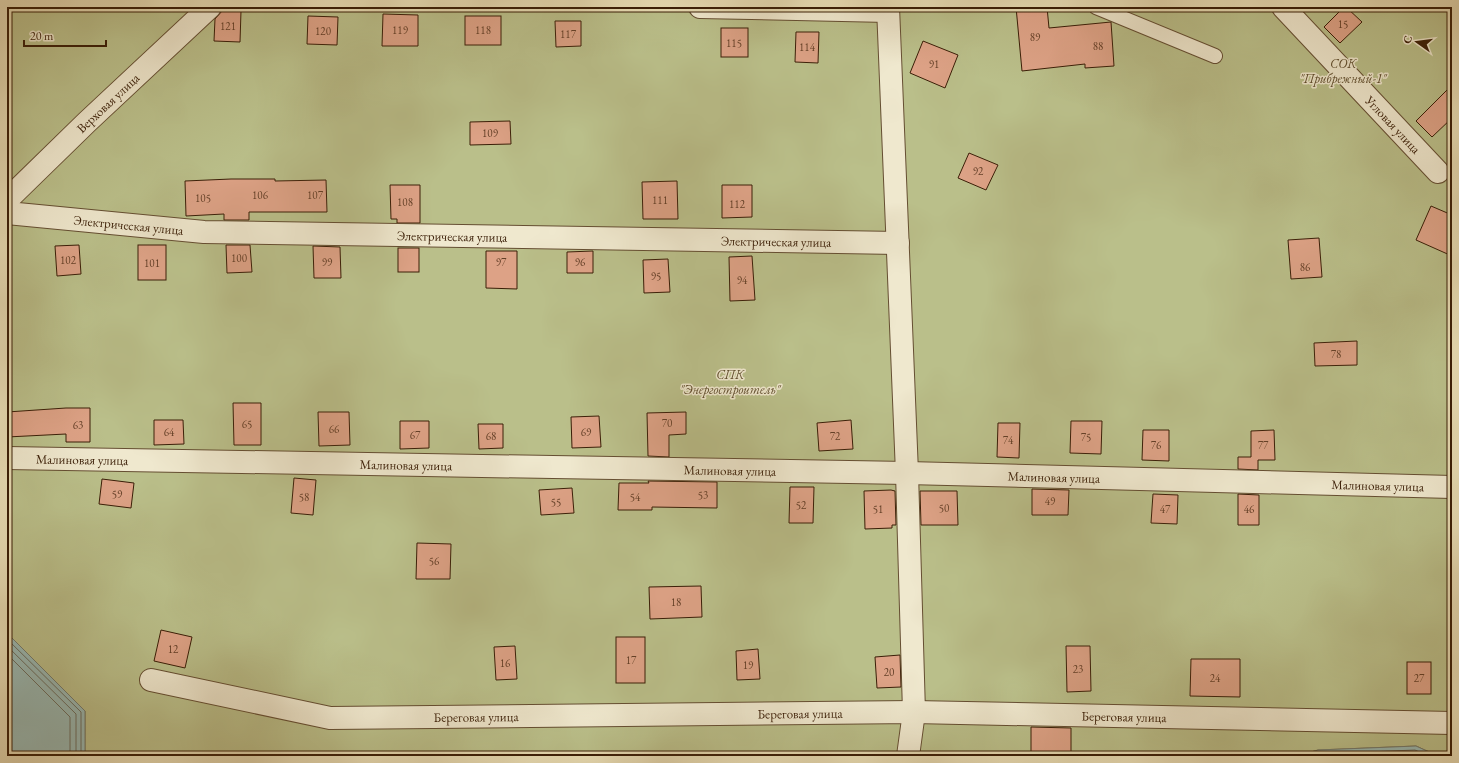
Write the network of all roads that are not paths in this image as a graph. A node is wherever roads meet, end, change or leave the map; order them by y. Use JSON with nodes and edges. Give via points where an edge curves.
{"nodes":[{"id":1,"x":210,"y":7,"type":"edge"},
{"id":2,"x":700,"y":7,"type":"edge"},
{"id":3,"x":1096,"y":7,"type":"edge"},
{"id":4,"x":1283,"y":7,"type":"edge"},
{"id":5,"x":888,"y":9,"type":"edge"},
{"id":6,"x":1216,"y":56,"type":"dead end"},
{"id":7,"x":1438,"y":172,"type":"dead end"},
{"id":8,"x":7,"y":200,"type":"edge"},
{"id":9,"x":7,"y":213,"type":"edge"},
{"id":10,"x":898,"y":243,"type":"junction"},
{"id":11,"x":7,"y":458,"type":"edge"},
{"id":12,"x":907,"y":473,"type":"junction"},
{"id":13,"x":1452,"y":487,"type":"edge"},
{"id":14,"x":151,"y":680,"type":"dead end"},
{"id":15,"x":914,"y":712,"type":"junction"},
{"id":16,"x":1452,"y":723,"type":"edge"},
{"id":17,"x":908,"y":756,"type":"edge"}],
"edges":[{"from":1,"to":8,"type":"street","name":"Верховая улица"},
{"from":2,"to":5,"type":"street"},
{"from":3,"to":6,"type":"lane"},
{"from":4,"to":7,"type":"street","name":"Угловая улица"},
{"from":5,"to":10,"type":"street"},
{"from":9,"to":10,"type":"street","name":"Электрическая улица","via":[[204,232]]},
{"from":10,"to":12,"type":"street"},
{"from":11,"to":12,"type":"street","name":"Малиновая улица"},
{"from":12,"to":13,"type":"street","name":"Малиновая улица"},
{"from":12,"to":15,"type":"street"},
{"from":14,"to":15,"type":"street","name":"Береговая улица","via":[[330,718]]},
{"from":15,"to":16,"type":"street","name":"Береговая улица"},
{"from":15,"to":17,"type":"street"}]}
